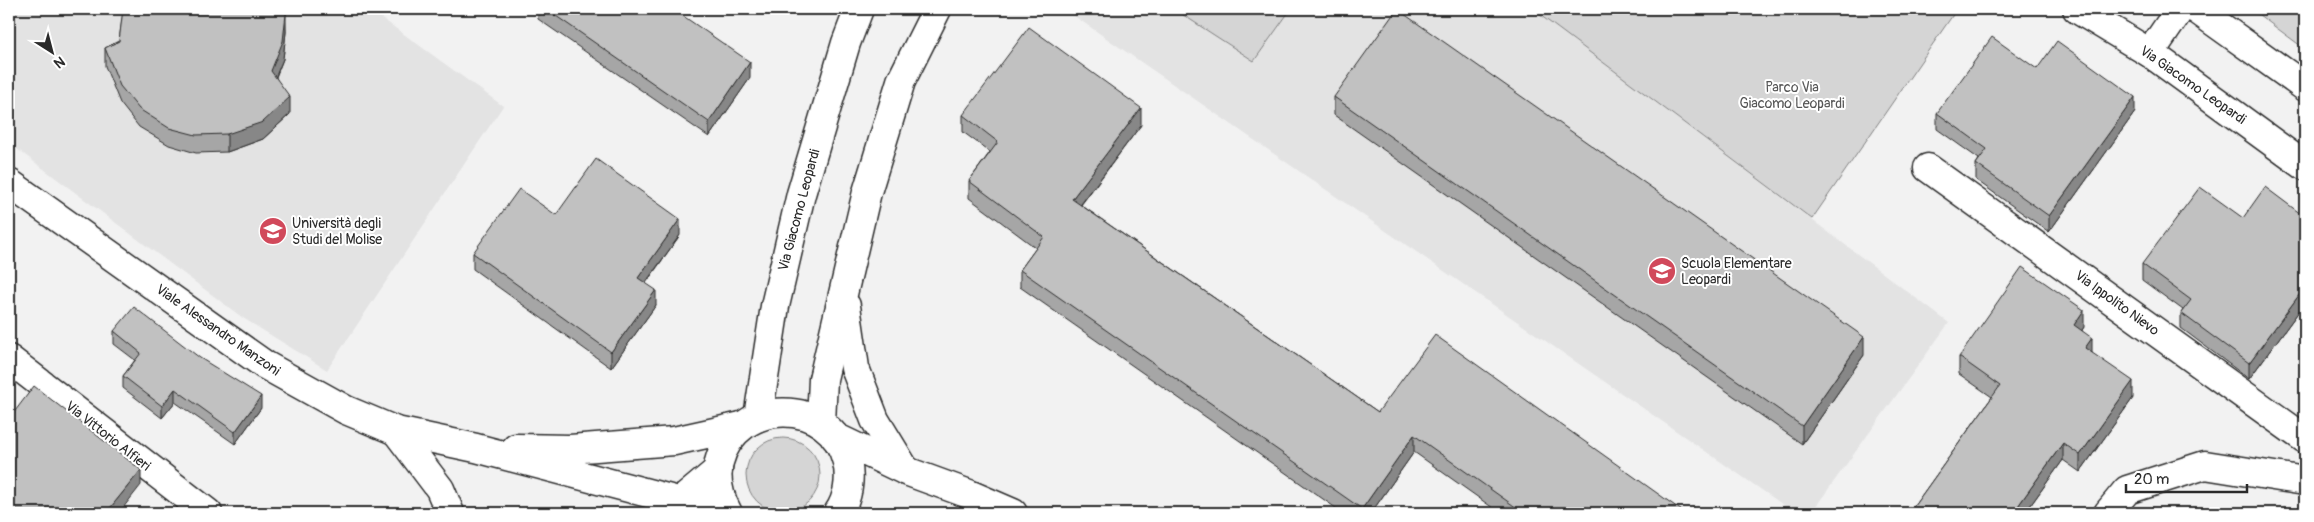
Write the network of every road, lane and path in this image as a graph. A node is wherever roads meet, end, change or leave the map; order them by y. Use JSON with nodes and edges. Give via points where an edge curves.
{"nodes":[{"id":1,"x":858,"y":9,"type":"edge"},
{"id":2,"x":937,"y":9,"type":"edge"},
{"id":3,"x":2077,"y":9,"type":"edge"},
{"id":4,"x":2180,"y":9,"type":"edge"},
{"id":5,"x":2196,"y":9,"type":"edge"},
{"id":6,"x":2150,"y":53,"type":"junction"},
{"id":7,"x":2305,"y":87,"type":"edge"},
{"id":8,"x":2305,"y":166,"type":"edge"},
{"id":9,"x":1928,"y":168,"type":"dead end"},
{"id":10,"x":9,"y":183,"type":"edge"},
{"id":11,"x":843,"y":290,"type":"junction"},
{"id":12,"x":9,"y":359,"type":"edge"},
{"id":13,"x":750,"y":421,"type":"junction"},
{"id":14,"x":828,"y":430,"type":"junction"},
{"id":15,"x":396,"y":431,"type":"junction"},
{"id":16,"x":2305,"y":439,"type":"edge"},
{"id":17,"x":476,"y":448,"type":"junction"},
{"id":18,"x":718,"y":470,"type":"junction"},
{"id":19,"x":906,"y":471,"type":"junction"},
{"id":20,"x":2305,"y":481,"type":"edge"},
{"id":21,"x":674,"y":507,"type":"edge"},
{"id":22,"x":208,"y":513,"type":"edge"},
{"id":23,"x":450,"y":513,"type":"edge"},
{"id":24,"x":716,"y":513,"type":"edge"},
{"id":25,"x":728,"y":513,"type":"edge"},
{"id":26,"x":838,"y":513,"type":"edge"},
{"id":27,"x":1012,"y":513,"type":"edge"},
{"id":28,"x":2108,"y":513,"type":"edge"}],
"edges":[{"from":1,"to":13,"type":"street","name":"Via Giacomo Leopardi","via":[[801,194]]},
{"from":2,"to":11,"type":"street","via":[[901,81],[867,192]]},
{"from":3,"to":6,"type":"street","name":"Via Giacomo Leopardi"},
{"from":4,"to":6,"type":"street"},
{"from":5,"to":7,"type":"street"},
{"from":6,"to":8,"type":"street","name":"Via Giacomo Leopardi"},
{"from":9,"to":16,"type":"street","name":"Via Ippolito Nievo"},
{"from":10,"to":15,"type":"street","name":"Viale Alessandro Manzoni","via":[[265,365],[346,410]]},
{"from":11,"to":14,"type":"street","via":[[823,379]]},
{"from":11,"to":19,"type":"street","via":[[855,368],[875,420]]},
{"from":12,"to":22,"type":"street","name":"Via Vittorio Alfieri"},
{"from":13,"to":14,"type":"street","name":"Viale Alessandro Manzoni","via":[[774,413],[790,412],[806,416]]},
{"from":13,"to":17,"type":"street","name":"Viale Alessandro Manzoni","via":[[674,441],[570,449]]},
{"from":13,"to":18,"type":"street","via":[[725,446]]},
{"from":14,"to":19,"type":"street"},
{"from":14,"to":26,"type":"street","via":[[842,448],[848,471],[846,498]]},
{"from":15,"to":17,"type":"street","name":"Viale Alessandro Manzoni"},
{"from":15,"to":23,"type":"street","via":[[440,489]]},
{"from":17,"to":21,"type":"street","name":"Viale Alessandro Manzoni"},
{"from":18,"to":21,"type":"street"},
{"from":18,"to":25,"type":"street","via":[[720,495]]},
{"from":19,"to":27,"type":"street"},
{"from":20,"to":28,"type":"street","via":[[2205,465],[2127,490]]},
{"from":21,"to":24,"type":"street","name":"Viale Alessandro Manzoni"}]}
